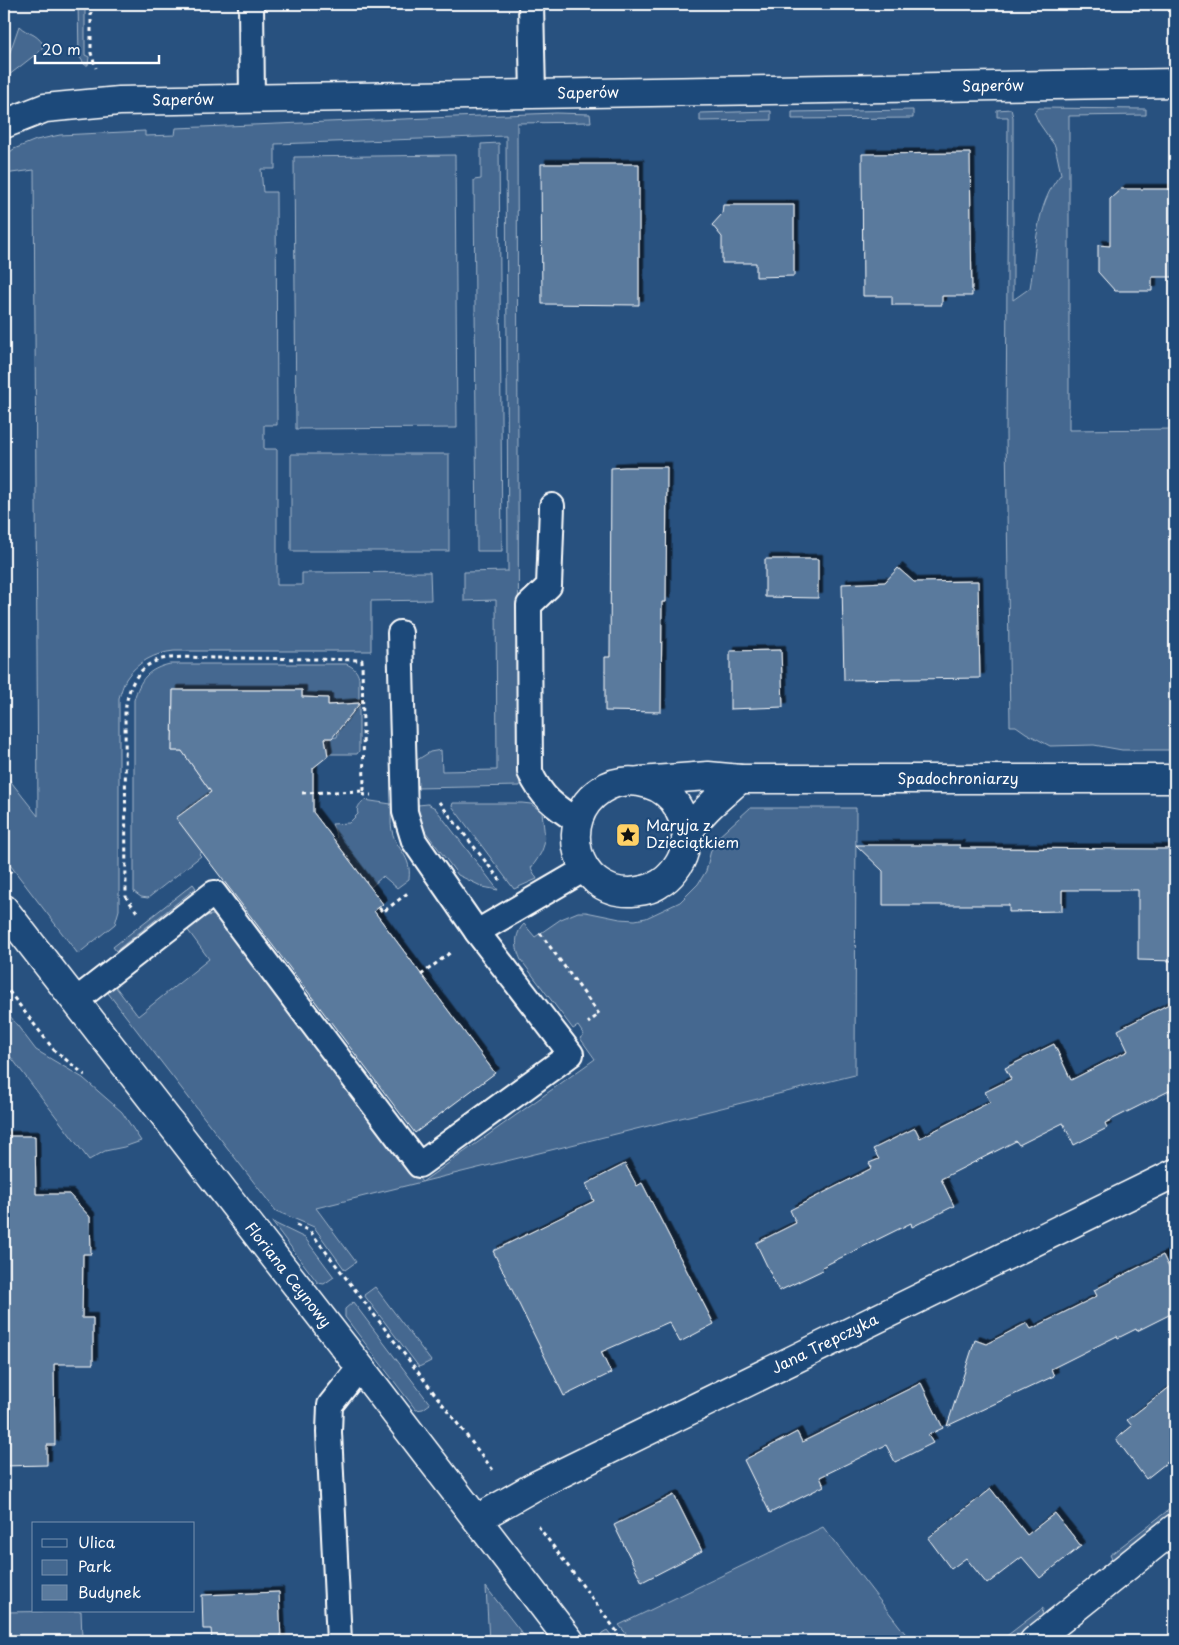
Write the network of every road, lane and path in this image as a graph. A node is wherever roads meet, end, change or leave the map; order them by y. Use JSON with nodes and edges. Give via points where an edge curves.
{"nodes":[{"id":1,"x":91,"y":4,"type":"edge"},
{"id":2,"x":251,"y":4,"type":"edge"},
{"id":3,"x":531,"y":4,"type":"edge"},
{"id":4,"x":1175,"y":83,"type":"edge"},
{"id":5,"x":532,"y":94,"type":"junction"},
{"id":6,"x":252,"y":98,"type":"junction"},
{"id":7,"x":119,"y":101,"type":"junction"},
{"id":8,"x":4,"y":124,"type":"edge"},
{"id":9,"x":552,"y":506,"type":"dead end"},
{"id":10,"x":400,"y":632,"type":"dead end"},
{"id":11,"x":740,"y":779,"type":"junction"},
{"id":12,"x":1175,"y":779,"type":"edge"},
{"id":13,"x":640,"y":781,"type":"junction"},
{"id":14,"x":364,"y":791,"type":"dead end"},
{"id":15,"x":577,"y":821,"type":"junction"},
{"id":16,"x":687,"y":835,"type":"junction"},
{"id":17,"x":585,"y":869,"type":"junction"},
{"id":18,"x":4,"y":909,"type":"edge"},
{"id":19,"x":140,"y":916,"type":"dead end"},
{"id":20,"x":534,"y":926,"type":"dead end"},
{"id":21,"x":477,"y":932,"type":"junction"},
{"id":22,"x":4,"y":985,"type":"edge"},
{"id":23,"x":75,"y":1001,"type":"junction"},
{"id":24,"x":564,"y":1045,"type":"junction"},
{"id":25,"x":90,"y":1079,"type":"dead end"},
{"id":26,"x":1175,"y":1172,"type":"edge"},
{"id":27,"x":360,"y":1367,"type":"junction"},
{"id":28,"x":477,"y":1519,"type":"junction"},
{"id":29,"x":1175,"y":1528,"type":"edge"},
{"id":30,"x":339,"y":1641,"type":"edge"},
{"id":31,"x":570,"y":1641,"type":"edge"},
{"id":32,"x":1034,"y":1641,"type":"edge"}],
"edges":[{"from":1,"to":7,"type":"path","via":[[91,53],[96,71],[114,78]]},
{"from":2,"to":6,"type":"lane"},
{"from":3,"to":5,"type":"lane"},
{"from":4,"to":5,"type":"street","name":"Saperów"},
{"from":5,"to":6,"type":"street","name":"Saperów"},
{"from":6,"to":7,"type":"street","name":"Saperów"},
{"from":7,"to":8,"type":"street","name":"Saperów","via":[[45,108]]},
{"from":9,"to":15,"type":"lane","via":[[549,586],[529,605],[530,772],[538,789]]},
{"from":10,"to":21,"type":"lane","via":[[404,812],[414,841]]},
{"from":11,"to":12,"type":"street","name":"Spadochroniarzy"},
{"from":11,"to":13,"type":"street","name":"Spadochroniarzy","via":[[708,776]]},
{"from":11,"to":16,"type":"street","name":"Spadochroniarzy"},
{"from":13,"to":15,"type":"street","name":"Spadochroniarzy","via":[[608,785],[588,800]]},
{"from":13,"to":16,"type":"street","via":[[673,800]]},
{"from":14,"to":19,"type":"path","via":[[362,660],[169,658],[157,661],[133,680],[126,697],[126,897]]},
{"from":15,"to":17,"type":"street","name":"Spadochroniarzy","via":[[575,840]]},
{"from":16,"to":17,"type":"street","name":"Spadochroniarzy","via":[[684,854],[674,871],[660,884],[643,891],[624,892],[605,887]]},
{"from":17,"to":21,"type":"lane"},
{"from":18,"to":23,"type":"street","name":"Floriana Ceynowy"},
{"from":20,"to":24,"type":"path","via":[[599,1014]]},
{"from":21,"to":24,"type":"lane"},
{"from":22,"to":25,"type":"path","via":[[54,1050]]},
{"from":23,"to":24,"type":"lane","via":[[214,893],[420,1165],[571,1054]]},
{"from":23,"to":27,"type":"street","name":"Floriana Ceynowy"},
{"from":26,"to":28,"type":"street","name":"Jana Trepczyka","via":[[535,1486]]},
{"from":27,"to":28,"type":"street","name":"Floriana Ceynowy"},
{"from":27,"to":30,"type":"lane","via":[[330,1405]]},
{"from":28,"to":31,"type":"street","name":"Floriana Ceynowy"},
{"from":29,"to":32,"type":"street"}]}
